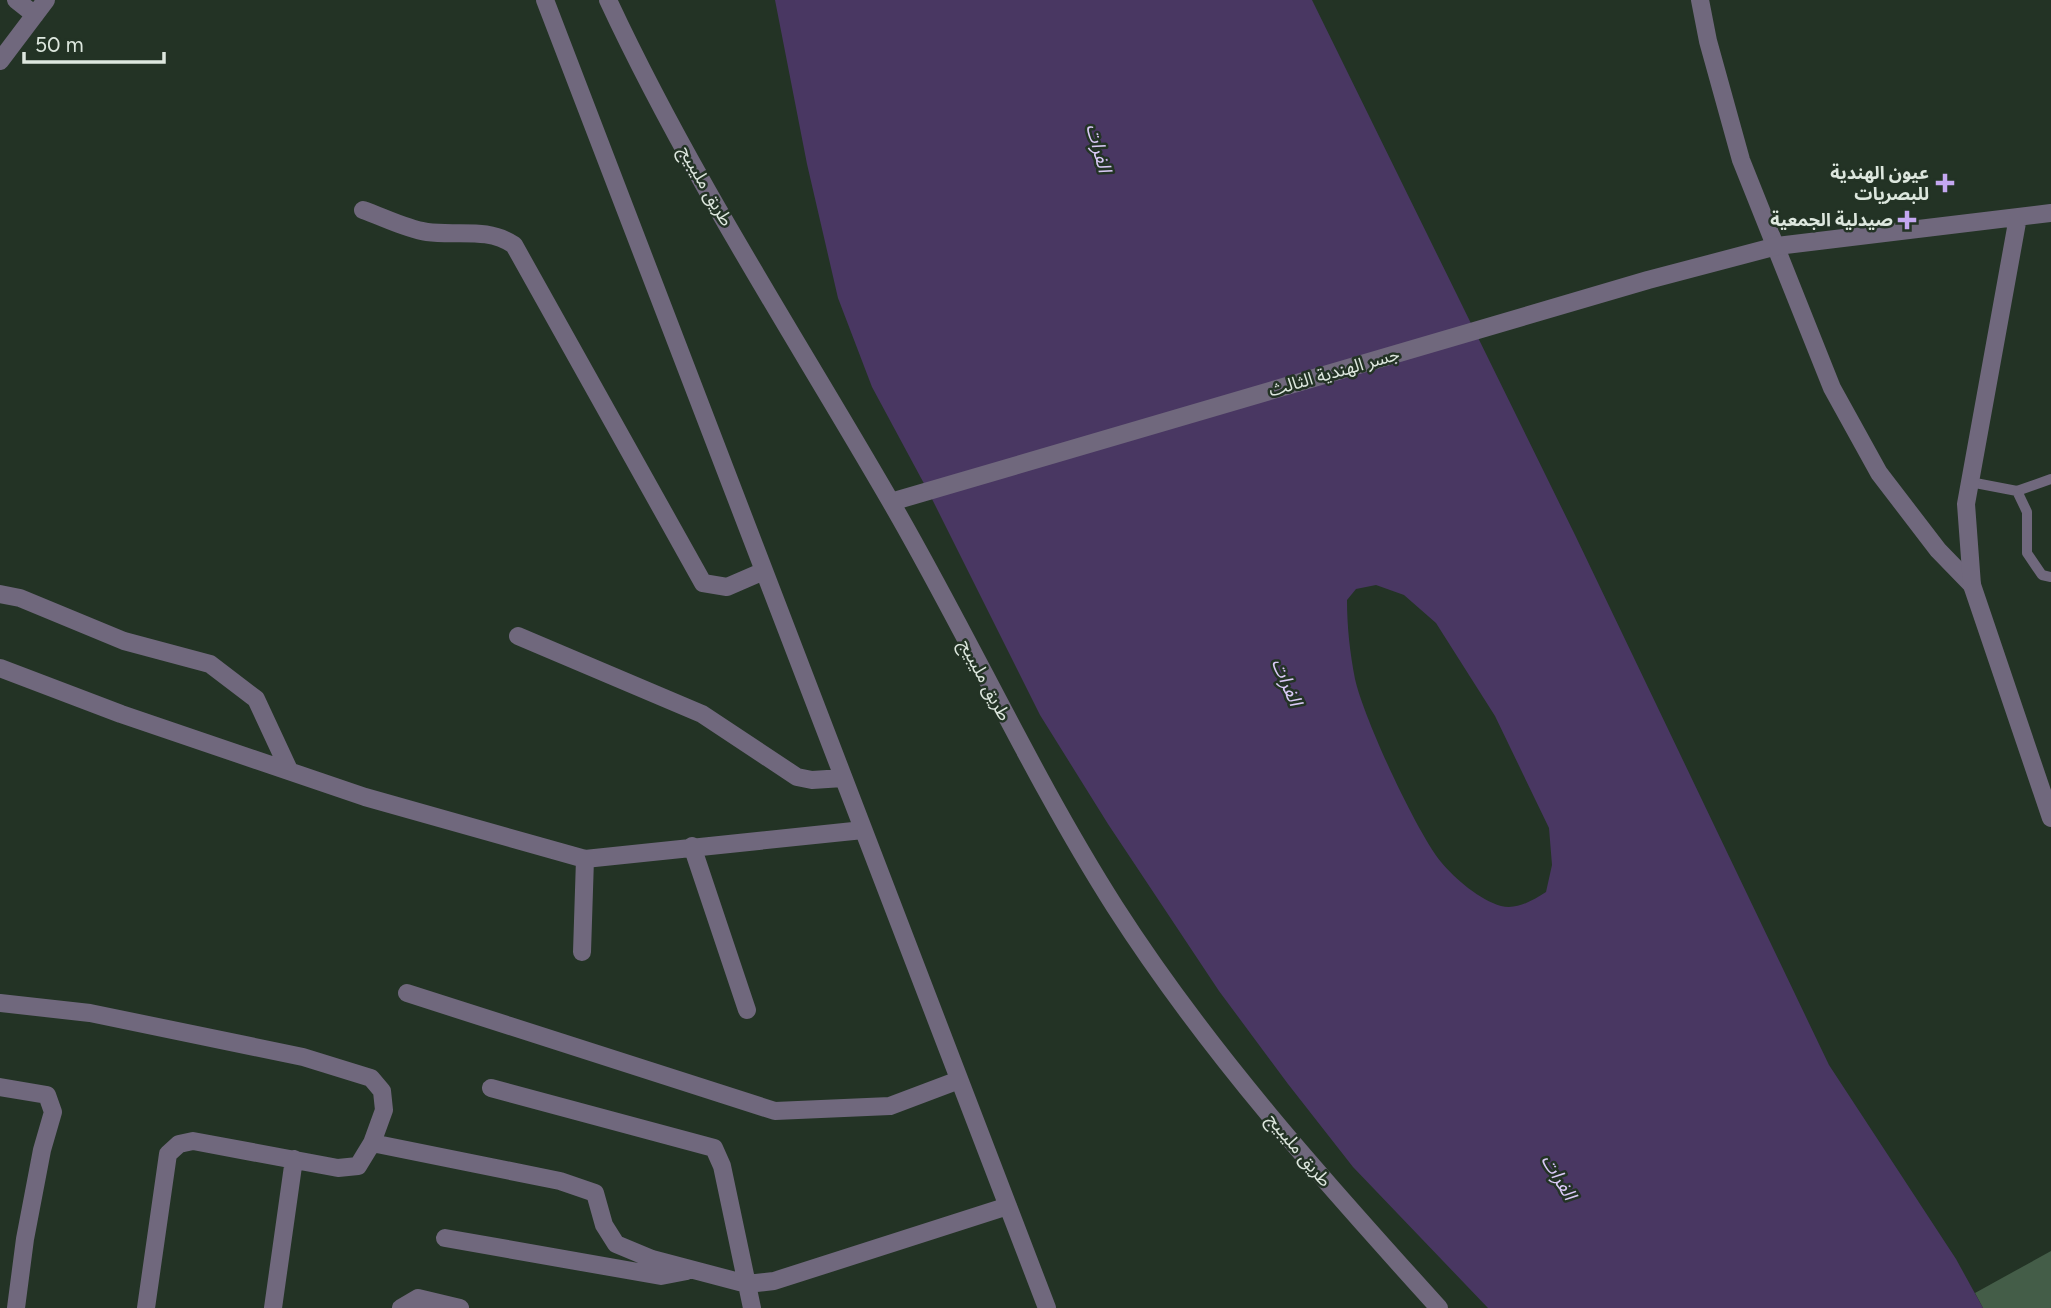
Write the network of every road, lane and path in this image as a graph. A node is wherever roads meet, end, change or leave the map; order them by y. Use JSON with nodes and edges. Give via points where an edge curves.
{"nodes":[{"id":1,"x":16,"y":0,"type":"edge"},
{"id":2,"x":46,"y":0,"type":"edge"},
{"id":3,"x":545,"y":0,"type":"edge"},
{"id":4,"x":608,"y":0,"type":"edge"},
{"id":5,"x":1700,"y":0,"type":"edge"},
{"id":6,"x":35,"y":15,"type":"junction"},
{"id":7,"x":0,"y":61,"type":"edge"},
{"id":8,"x":363,"y":210,"type":"dead end"},
{"id":9,"x":2051,"y":213,"type":"edge"},
{"id":10,"x":2018,"y":217,"type":"junction"},
{"id":11,"x":1777,"y":246,"type":"junction"},
{"id":12,"x":2051,"y":479,"type":"edge"},
{"id":13,"x":1970,"y":482,"type":"junction"},
{"id":14,"x":2017,"y":491,"type":"junction"},
{"id":15,"x":891,"y":502,"type":"junction"},
{"id":16,"x":764,"y":571,"type":"junction"},
{"id":17,"x":2051,"y":577,"type":"edge"},
{"id":18,"x":1972,"y":585,"type":"junction"},
{"id":19,"x":0,"y":594,"type":"edge"},
{"id":20,"x":518,"y":636,"type":"dead end"},
{"id":21,"x":0,"y":668,"type":"edge"},
{"id":22,"x":289,"y":770,"type":"junction"},
{"id":23,"x":843,"y":778,"type":"junction"},
{"id":24,"x":2051,"y":818,"type":"edge"},
{"id":25,"x":863,"y":830,"type":"junction"},
{"id":26,"x":692,"y":846,"type":"junction"},
{"id":27,"x":585,"y":859,"type":"junction"},
{"id":28,"x":582,"y":952,"type":"dead end"},
{"id":29,"x":407,"y":993,"type":"dead end"},
{"id":30,"x":0,"y":1003,"type":"edge"},
{"id":31,"x":747,"y":1010,"type":"dead end"},
{"id":32,"x":959,"y":1080,"type":"junction"},
{"id":33,"x":0,"y":1087,"type":"edge"},
{"id":34,"x":491,"y":1088,"type":"dead end"},
{"id":35,"x":372,"y":1143,"type":"junction"},
{"id":36,"x":293,"y":1159,"type":"junction"},
{"id":37,"x":1008,"y":1206,"type":"junction"},
{"id":38,"x":445,"y":1238,"type":"dead end"},
{"id":39,"x":690,"y":1271,"type":"junction"},
{"id":40,"x":747,"y":1284,"type":"junction"},
{"id":41,"x":16,"y":1308,"type":"edge"},
{"id":42,"x":146,"y":1308,"type":"edge"},
{"id":43,"x":273,"y":1308,"type":"edge"},
{"id":44,"x":401,"y":1308,"type":"edge"},
{"id":45,"x":460,"y":1308,"type":"edge"},
{"id":46,"x":752,"y":1308,"type":"edge"},
{"id":47,"x":1047,"y":1308,"type":"edge"},
{"id":48,"x":1439,"y":1308,"type":"edge"}],
"edges":[{"from":1,"to":6,"type":"street"},
{"from":2,"to":6,"type":"street"},
{"from":3,"to":16,"type":"street"},
{"from":4,"to":15,"type":"street","name":"طريق مليبيج","via":[[649,89]]},
{"from":5,"to":11,"type":"street","via":[[1741,160]]},
{"from":6,"to":7,"type":"street"},
{"from":8,"to":16,"type":"street","via":[[425,232],[486,233],[514,245],[703,583],[727,587]]},
{"from":9,"to":10,"type":"street","name":"جسر الهندية الثالث"},
{"from":10,"to":11,"type":"street","name":"جسر الهندية الثالث"},
{"from":10,"to":13,"type":"street"},
{"from":11,"to":15,"type":"street","name":"جسر الهندية الثالث"},
{"from":11,"to":18,"type":"street","via":[[1854,431],[1907,512]]},
{"from":12,"to":14,"type":"lane"},
{"from":13,"to":14,"type":"lane"},
{"from":13,"to":18,"type":"street","via":[[1966,504]]},
{"from":14,"to":17,"type":"lane","via":[[2027,512],[2027,553],[2042,575]]},
{"from":15,"to":48,"type":"street","name":"طريق مليبيج","via":[[994,698],[1115,907],[1223,1060]]},
{"from":16,"to":23,"type":"street"},
{"from":18,"to":24,"type":"street"},
{"from":19,"to":22,"type":"street","via":[[124,641],[211,664],[256,699]]},
{"from":20,"to":23,"type":"street","via":[[702,714],[797,777]]},
{"from":21,"to":22,"type":"street"},
{"from":22,"to":27,"type":"street","via":[[365,797]]},
{"from":23,"to":25,"type":"street"},
{"from":25,"to":26,"type":"street"},
{"from":25,"to":32,"type":"street"},
{"from":26,"to":27,"type":"street"},
{"from":26,"to":31,"type":"street"},
{"from":27,"to":28,"type":"street"},
{"from":29,"to":32,"type":"street","via":[[775,1111],[890,1106]]},
{"from":30,"to":35,"type":"street","via":[[90,1013],[303,1057],[371,1078],[382,1091],[384,1110]]},
{"from":32,"to":37,"type":"street"},
{"from":33,"to":41,"type":"street","via":[[47,1095],[53,1112],[24,1239]]},
{"from":34,"to":40,"type":"street","via":[[714,1149],[722,1166]]},
{"from":35,"to":36,"type":"street","via":[[358,1166],[338,1168]]},
{"from":35,"to":39,"type":"street","via":[[560,1181],[595,1193],[616,1244]]},
{"from":36,"to":42,"type":"street","via":[[193,1141],[179,1144],[168,1154]]},
{"from":36,"to":43,"type":"street"},
{"from":37,"to":40,"type":"street","via":[[774,1281]]},
{"from":37,"to":47,"type":"street"},
{"from":38,"to":39,"type":"street","via":[[661,1276]]},
{"from":39,"to":40,"type":"street"},
{"from":40,"to":46,"type":"street"},
{"from":44,"to":45,"type":"street","via":[[418,1298]]}]}
